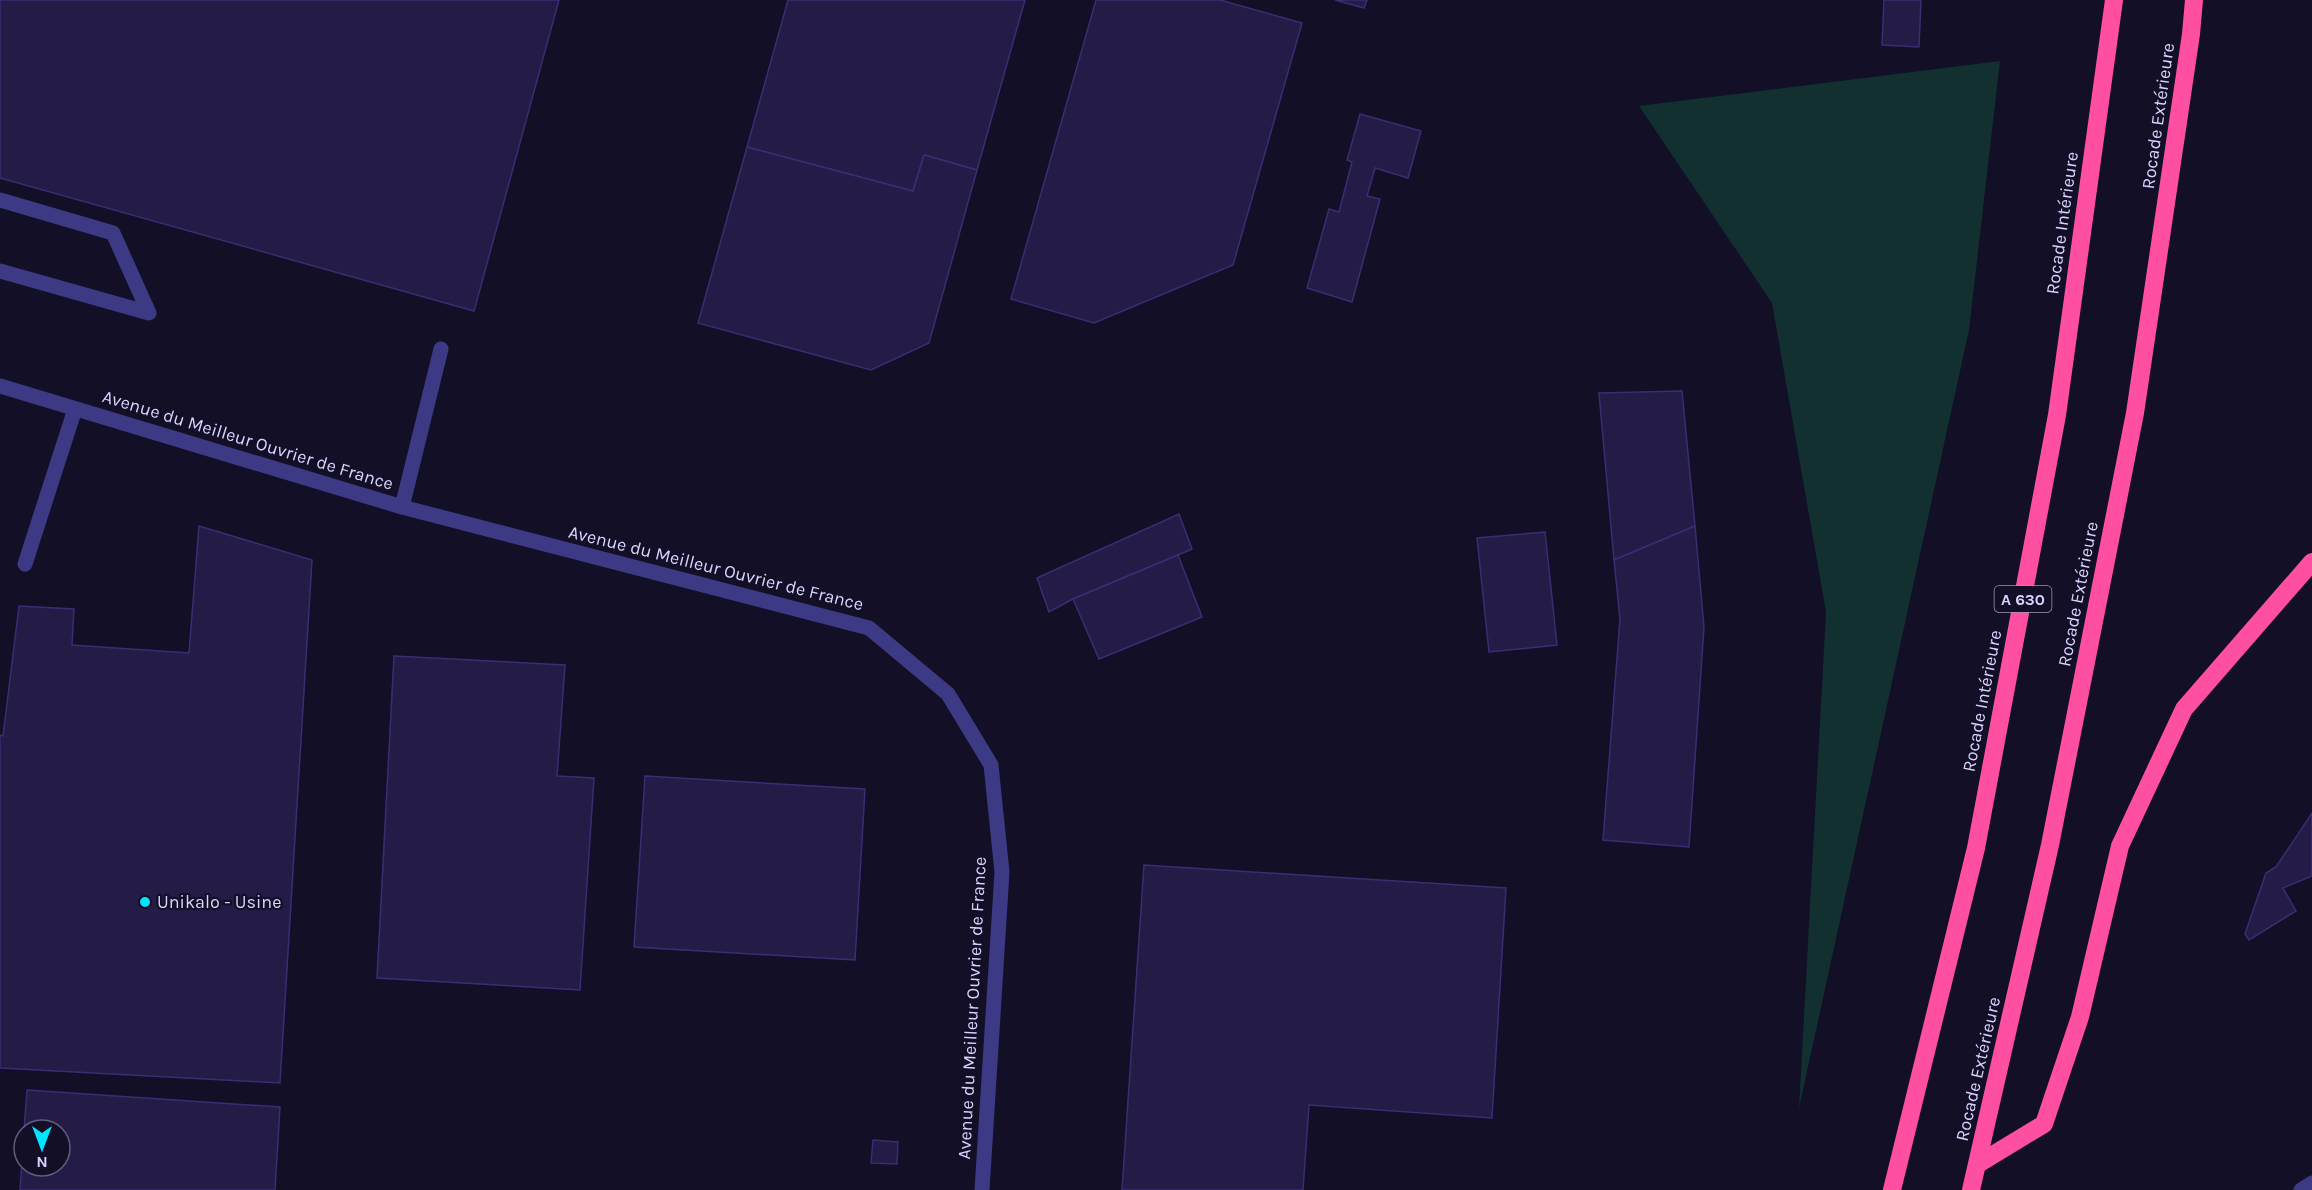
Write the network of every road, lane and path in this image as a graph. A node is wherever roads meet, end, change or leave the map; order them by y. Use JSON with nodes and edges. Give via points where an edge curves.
{"nodes":[{"id":1,"x":2114,"y":0,"type":"edge"},
{"id":2,"x":2196,"y":0,"type":"edge"},
{"id":3,"x":0,"y":200,"type":"edge"},
{"id":4,"x":0,"y":271,"type":"edge"},
{"id":5,"x":441,"y":349,"type":"dead end"},
{"id":6,"x":0,"y":387,"type":"edge"},
{"id":7,"x":75,"y":409,"type":"junction"},
{"id":8,"x":402,"y":507,"type":"junction"},
{"id":9,"x":2312,"y":562,"type":"edge"},
{"id":10,"x":26,"y":564,"type":"dead end"},
{"id":11,"x":1978,"y":1164,"type":"junction"},
{"id":12,"x":2312,"y":1183,"type":"edge"},
{"id":13,"x":982,"y":1190,"type":"edge"},
{"id":14,"x":1892,"y":1190,"type":"edge"},
{"id":15,"x":1971,"y":1190,"type":"edge"},
{"id":16,"x":2301,"y":1190,"type":"edge"}],
"edges":[{"from":1,"to":14,"type":"highway","name":"Rocade Intérieure","number":"A 630","via":[[2053,438],[1976,848]]},
{"from":2,"to":11,"type":"highway","name":"Rocade Extérieure","via":[[2135,413],[2050,845]]},
{"from":3,"to":4,"type":"street","via":[[113,233],[149,313]]},
{"from":5,"to":8,"type":"street"},
{"from":6,"to":7,"type":"street","name":"Avenue du Meilleur Ouvrier de France"},
{"from":7,"to":8,"type":"street","name":"Avenue du Meilleur Ouvrier de France"},
{"from":7,"to":10,"type":"street"},
{"from":8,"to":13,"type":"street","name":"Avenue du Meilleur Ouvrier de France","via":[[869,628],[948,694],[991,765],[1002,872]]},
{"from":9,"to":11,"type":"highway","via":[[2184,709],[2120,846],[2080,1017],[2044,1124]]},
{"from":11,"to":15,"type":"highway","name":"Rocade Extérieure"},
{"from":12,"to":16,"type":"street"}]}
